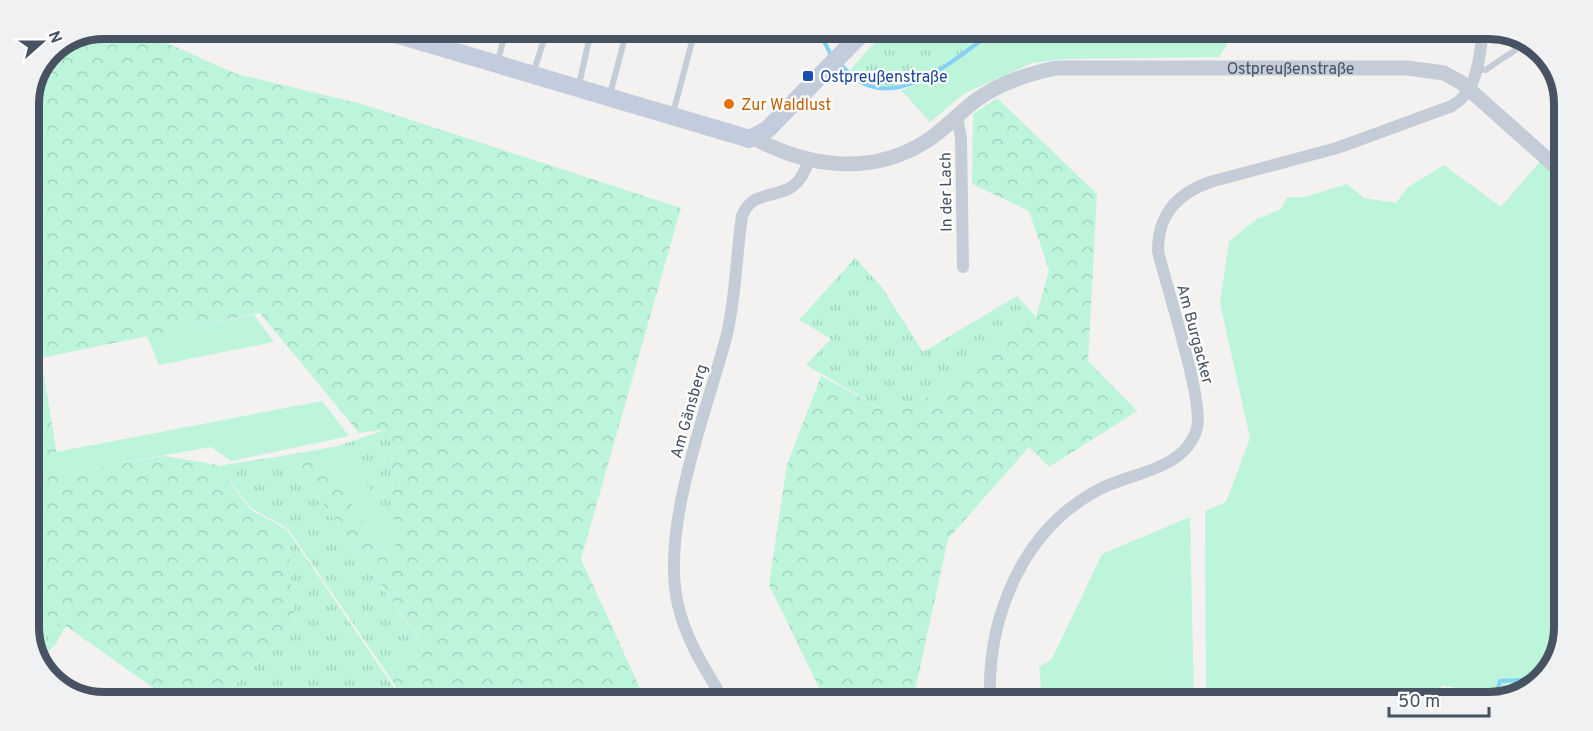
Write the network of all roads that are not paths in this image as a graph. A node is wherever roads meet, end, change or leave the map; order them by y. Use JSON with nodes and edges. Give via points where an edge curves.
{"nodes":[{"id":1,"x":418,"y":39,"type":"edge"},
{"id":2,"x":504,"y":39,"type":"edge"},
{"id":3,"x":544,"y":39,"type":"edge"},
{"id":4,"x":589,"y":39,"type":"edge"},
{"id":5,"x":693,"y":39,"type":"edge"},
{"id":6,"x":856,"y":39,"type":"edge"},
{"id":7,"x":1482,"y":39,"type":"edge"},
{"id":8,"x":624,"y":41,"type":"dead end"},
{"id":9,"x":1520,"y":47,"type":"edge"},
{"id":10,"x":498,"y":64,"type":"junction"},
{"id":11,"x":1477,"y":68,"type":"junction"},
{"id":12,"x":533,"y":75,"type":"junction"},
{"id":13,"x":578,"y":88,"type":"junction"},
{"id":14,"x":1470,"y":89,"type":"junction"},
{"id":15,"x":609,"y":98,"type":"junction"},
{"id":16,"x":672,"y":117,"type":"junction"},
{"id":17,"x":957,"y":117,"type":"junction"},
{"id":18,"x":761,"y":134,"type":"junction"},
{"id":19,"x":809,"y":159,"type":"junction"},
{"id":20,"x":1554,"y":165,"type":"edge"},
{"id":21,"x":963,"y":267,"type":"dead end"},
{"id":22,"x":719,"y":692,"type":"edge"},
{"id":23,"x":990,"y":692,"type":"edge"}],
"edges":[{"from":1,"to":10,"type":"main road","name":"Ostpreußenstraße"},
{"from":2,"to":10,"type":"lane"},
{"from":3,"to":12,"type":"lane"},
{"from":4,"to":13,"type":"lane"},
{"from":5,"to":16,"type":"lane"},
{"from":6,"to":18,"type":"main road"},
{"from":7,"to":11,"type":"street"},
{"from":8,"to":15,"type":"lane"},
{"from":9,"to":11,"type":"lane","via":[[1486,69]]},
{"from":10,"to":12,"type":"main road","name":"Ostpreußenstraße"},
{"from":11,"to":14,"type":"street"},
{"from":12,"to":13,"type":"main road","name":"Ostpreußenstraße"},
{"from":13,"to":15,"type":"main road","name":"Ostpreußenstraße"},
{"from":14,"to":17,"type":"street","name":"Ostpreußenstraße","via":[[1444,74],[1407,68],[1072,67],[1006,83],[976,100]]},
{"from":14,"to":20,"type":"street","name":"Ostpreußenstraße"},
{"from":14,"to":23,"type":"street","name":"Am Burgacker","via":[[1452,106],[1337,148],[1192,189],[1169,208],[1158,237],[1158,251],[1196,397],[1197,427],[1176,458],[1083,498],[1039,539],[1026,556],[996,627],[990,654]]},
{"from":15,"to":16,"type":"main road","name":"Ostpreußenstraße"},
{"from":16,"to":18,"type":"main road","name":"Ostpreußenstraße","via":[[745,139]]},
{"from":17,"to":19,"type":"street","name":"Ostpreußenstraße","via":[[927,141],[891,158],[850,164]]},
{"from":17,"to":21,"type":"street","name":"In der Lach","via":[[961,138]]},
{"from":18,"to":19,"type":"street","name":"Ostpreußenstraße","via":[[782,153]]},
{"from":19,"to":22,"type":"street","name":"Am Gänsberg","via":[[797,185],[753,201],[742,216],[727,335],[693,450],[676,545],[675,584],[683,622],[698,658]]}]}
